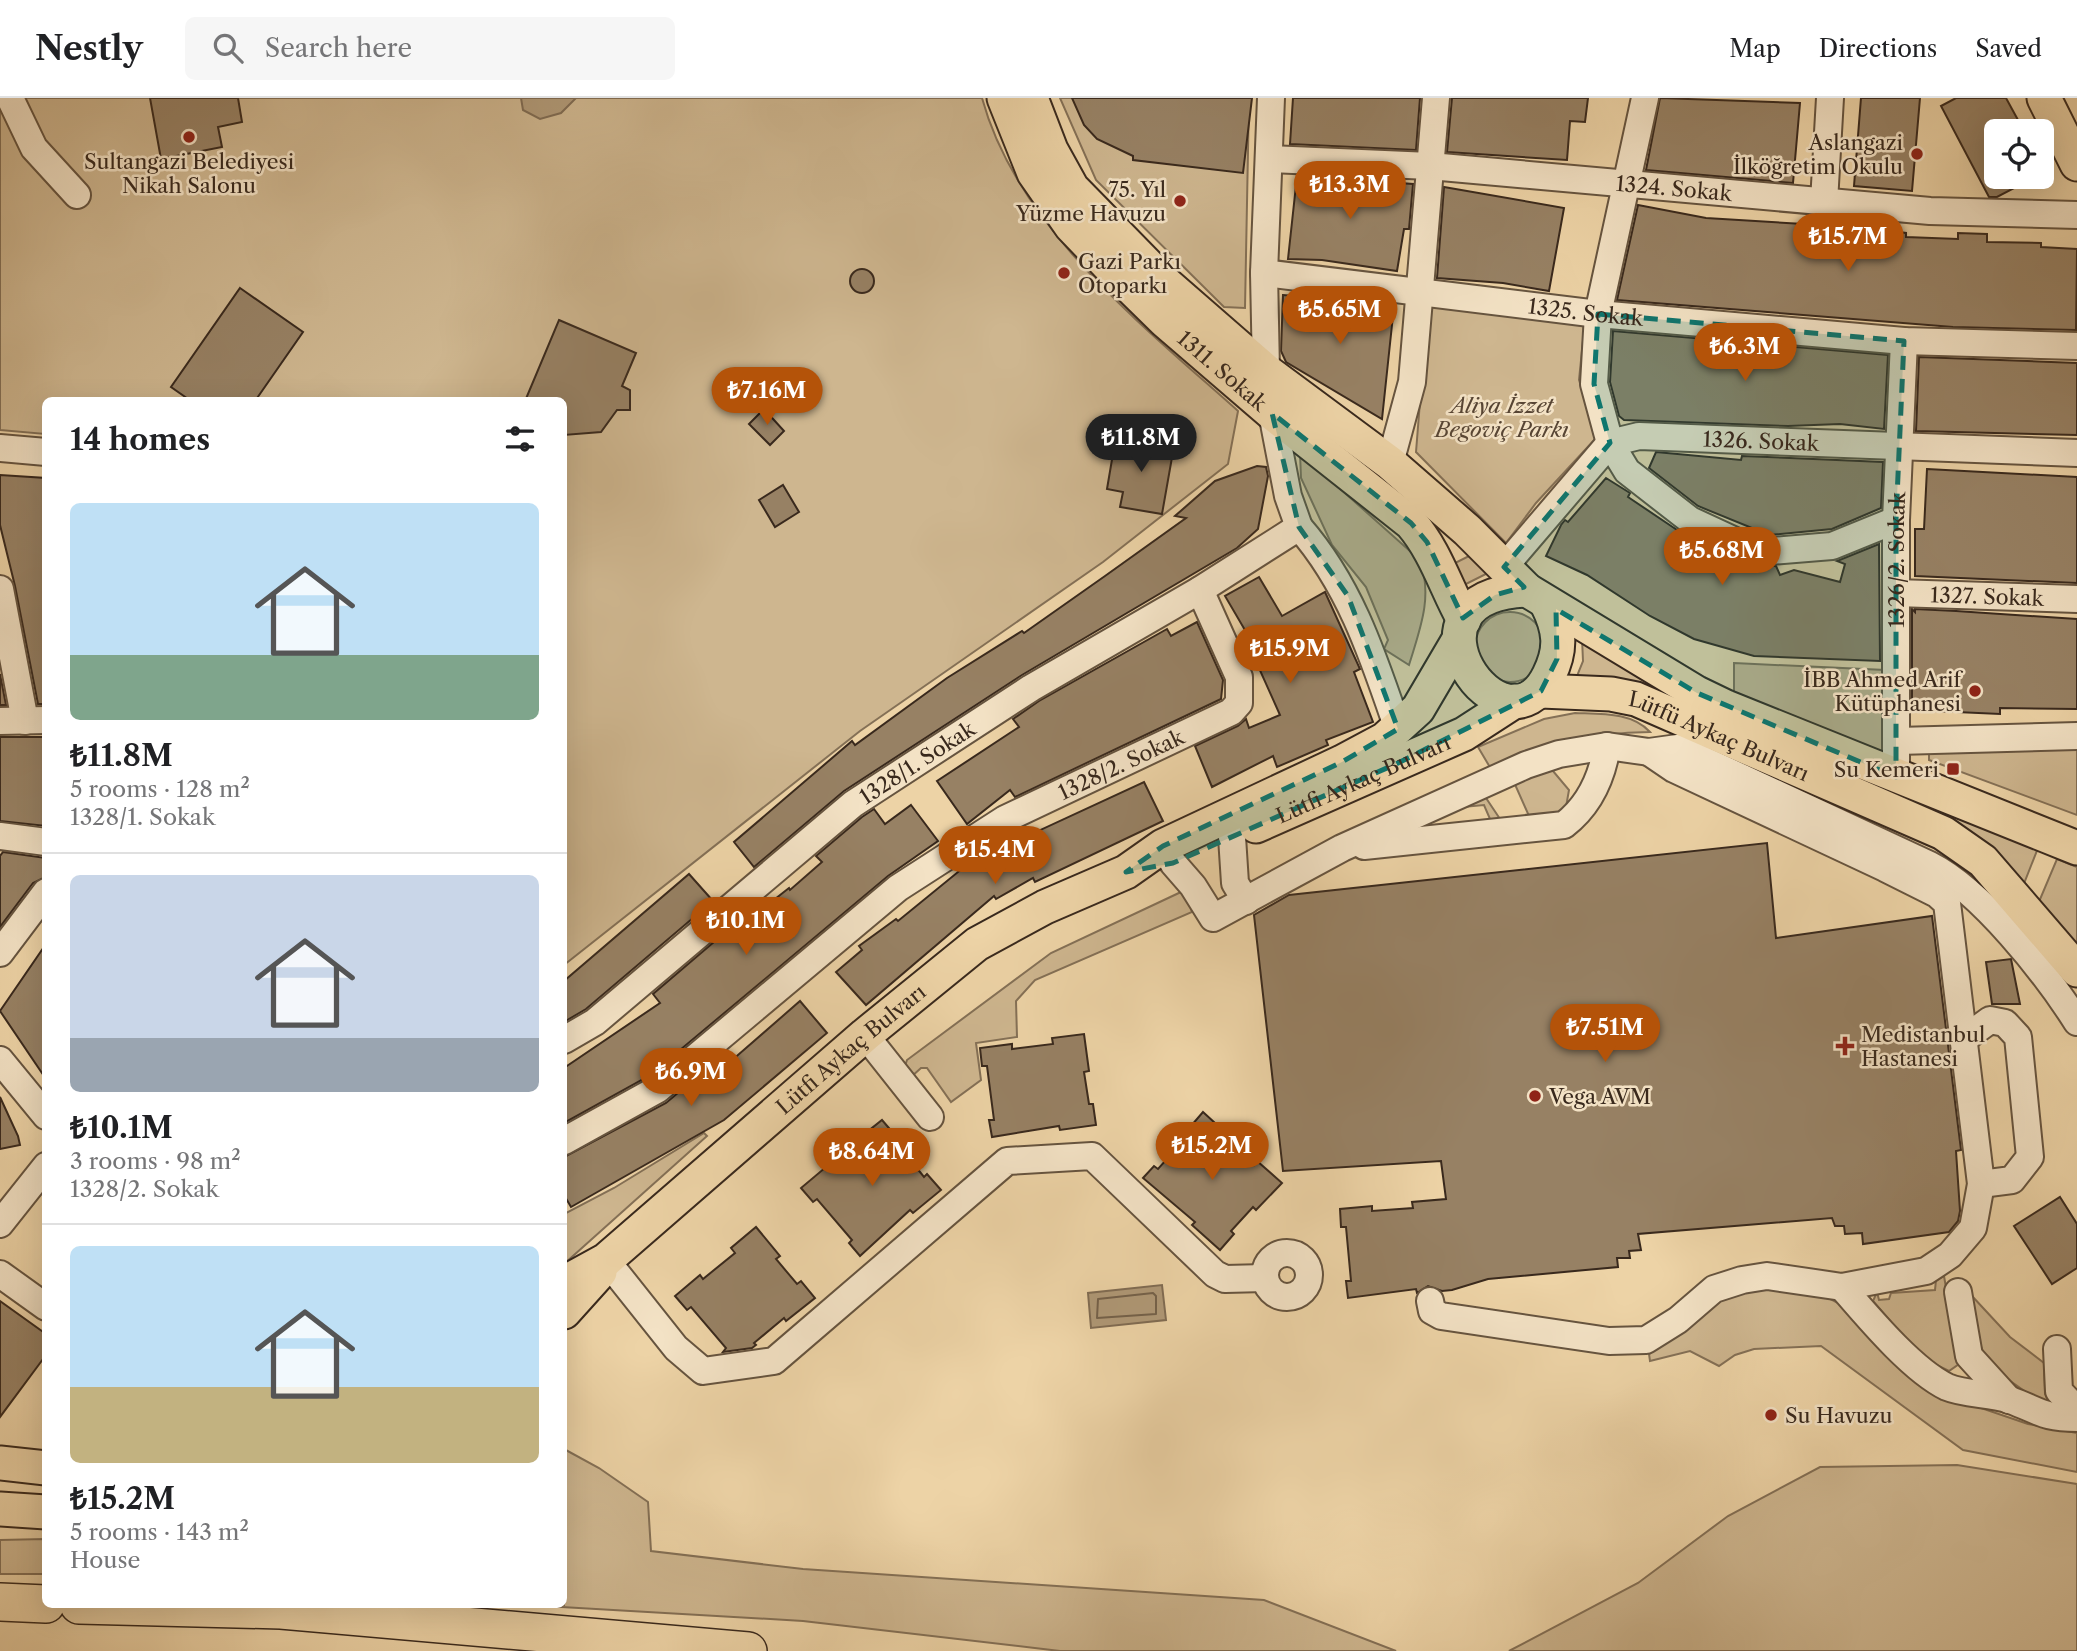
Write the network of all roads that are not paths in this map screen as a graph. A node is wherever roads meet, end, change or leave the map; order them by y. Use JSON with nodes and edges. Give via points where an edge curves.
{"nodes":[{"id":1,"x":10,"y":98,"type":"edge"},
{"id":2,"x":1004,"y":98,"type":"edge"},
{"id":3,"x":1031,"y":98,"type":"edge"},
{"id":4,"x":1271,"y":98,"type":"edge"},
{"id":5,"x":1436,"y":98,"type":"edge"},
{"id":6,"x":1645,"y":98,"type":"edge"},
{"id":7,"x":1830,"y":98,"type":"edge"},
{"id":8,"x":2044,"y":98,"type":"edge"},
{"id":9,"x":1269,"y":159,"type":"junction"},
{"id":10,"x":2077,"y":164,"type":"edge"},
{"id":11,"x":1430,"y":166,"type":"junction"},
{"id":12,"x":1628,"y":184,"type":"junction"},
{"id":13,"x":77,"y":195,"type":"dead end"},
{"id":14,"x":1824,"y":202,"type":"junction"},
{"id":15,"x":2077,"y":215,"type":"edge"},
{"id":16,"x":1264,"y":273,"type":"junction"},
{"id":17,"x":1420,"y":292,"type":"junction"},
{"id":18,"x":1598,"y":314,"type":"junction"},
{"id":19,"x":1903,"y":341,"type":"junction"},
{"id":20,"x":2077,"y":346,"type":"edge"},
{"id":21,"x":1266,"y":371,"type":"junction"},
{"id":22,"x":1272,"y":412,"type":"junction"},
{"id":23,"x":1610,"y":443,"type":"junction"},
{"id":24,"x":1898,"y":447,"type":"junction"},
{"id":25,"x":0,"y":448,"type":"edge"},
{"id":26,"x":42,"y":452,"type":"edge"},
{"id":27,"x":2077,"y":453,"type":"edge"},
{"id":28,"x":1390,"y":463,"type":"junction"},
{"id":29,"x":1896,"y":520,"type":"junction"},
{"id":30,"x":1298,"y":527,"type":"junction"},
{"id":31,"x":1526,"y":587,"type":"junction"},
{"id":32,"x":0,"y":589,"type":"edge"},
{"id":33,"x":1200,"y":590,"type":"junction"},
{"id":34,"x":1896,"y":593,"type":"junction"},
{"id":35,"x":2077,"y":599,"type":"edge"},
{"id":36,"x":1461,"y":630,"type":"junction"},
{"id":37,"x":1528,"y":696,"type":"junction"},
{"id":38,"x":24,"y":720,"type":"edge"},
{"id":39,"x":1398,"y":729,"type":"junction"},
{"id":40,"x":2077,"y":736,"type":"edge"},
{"id":41,"x":1898,"y":741,"type":"junction"},
{"id":42,"x":1607,"y":746,"type":"junction"},
{"id":43,"x":1649,"y":752,"type":"junction"},
{"id":44,"x":1896,"y":778,"type":"junction"},
{"id":45,"x":0,"y":836,"type":"edge"},
{"id":46,"x":1232,"y":837,"type":"junction"},
{"id":47,"x":42,"y":841,"type":"edge"},
{"id":48,"x":1342,"y":848,"type":"junction"},
{"id":49,"x":2077,"y":848,"type":"edge"},
{"id":50,"x":1173,"y":863,"type":"junction"},
{"id":51,"x":1126,"y":872,"type":"junction"},
{"id":52,"x":42,"y":897,"type":"edge"},
{"id":53,"x":1246,"y":901,"type":"junction"},
{"id":54,"x":0,"y":953,"type":"edge"},
{"id":55,"x":2077,"y":970,"type":"edge"},
{"id":56,"x":2077,"y":1022,"type":"edge"},
{"id":57,"x":865,"y":1035,"type":"junction"},
{"id":58,"x":567,"y":1038,"type":"edge"},
{"id":59,"x":1964,"y":1040,"type":"junction"},
{"id":60,"x":0,"y":1060,"type":"edge"},
{"id":61,"x":42,"y":1111,"type":"edge"},
{"id":62,"x":930,"y":1116,"type":"dead end"},
{"id":63,"x":567,"y":1139,"type":"edge"},
{"id":64,"x":42,"y":1171,"type":"edge"},
{"id":65,"x":1981,"y":1184,"type":"junction"},
{"id":66,"x":0,"y":1224,"type":"edge"},
{"id":67,"x":606,"y":1260,"type":"junction"},
{"id":68,"x":0,"y":1274,"type":"edge"},
{"id":69,"x":1265,"y":1278,"type":"dead end"},
{"id":70,"x":567,"y":1281,"type":"edge"},
{"id":71,"x":1842,"y":1287,"type":"junction"},
{"id":72,"x":1958,"y":1292,"type":"dead end"},
{"id":73,"x":1430,"y":1301,"type":"dead end"},
{"id":74,"x":42,"y":1304,"type":"edge"},
{"id":75,"x":567,"y":1309,"type":"edge"},
{"id":76,"x":2057,"y":1349,"type":"dead end"},
{"id":77,"x":2009,"y":1400,"type":"junction"},
{"id":78,"x":2077,"y":1410,"type":"edge"},
{"id":79,"x":2077,"y":1418,"type":"edge"},
{"id":80,"x":0,"y":1463,"type":"edge"},
{"id":81,"x":42,"y":1468,"type":"edge"},
{"id":82,"x":0,"y":1484,"type":"edge"},
{"id":83,"x":42,"y":1486,"type":"edge"},
{"id":84,"x":0,"y":1509,"type":"edge"},
{"id":85,"x":42,"y":1512,"type":"edge"},
{"id":86,"x":0,"y":1528,"type":"edge"},
{"id":87,"x":42,"y":1528,"type":"edge"},
{"id":88,"x":0,"y":1602,"type":"edge"},
{"id":89,"x":42,"y":1604,"type":"edge"},
{"id":90,"x":200,"y":1608,"type":"edge"},
{"id":91,"x":748,"y":1651,"type":"edge"}],
"edges":[{"from":1,"to":13,"type":"street","via":[[34,148]]},
{"from":2,"to":22,"type":"main road","name":"1311. Sokak","via":[[1034,173],[1071,226],[1166,321]]},
{"from":3,"to":21,"type":"main road","name":"1311. Sokak","via":[[1072,188],[1165,283]]},
{"from":4,"to":9,"type":"street"},
{"from":5,"to":11,"type":"street"},
{"from":6,"to":12,"type":"street"},
{"from":7,"to":14,"type":"street"},
{"from":8,"to":10,"type":"main road"},
{"from":9,"to":11,"type":"street","name":"1324. Sokak"},
{"from":9,"to":16,"type":"street"},
{"from":11,"to":12,"type":"street","name":"1324. Sokak"},
{"from":11,"to":17,"type":"street"},
{"from":12,"to":14,"type":"street","name":"1324. Sokak"},
{"from":12,"to":18,"type":"street"},
{"from":14,"to":15,"type":"street","name":"1324. Sokak","via":[[1930,211]]},
{"from":16,"to":17,"type":"street","name":"1325. Sokak"},
{"from":16,"to":21,"type":"street"},
{"from":17,"to":18,"type":"street","name":"1325. Sokak"},
{"from":17,"to":28,"type":"street","via":[[1412,382]]},
{"from":18,"to":19,"type":"street","name":"1325. Sokak"},
{"from":18,"to":23,"type":"street","via":[[1594,384]]},
{"from":19,"to":20,"type":"street","name":"1325. Sokak"},
{"from":19,"to":24,"type":"street","name":"1326/2. Sokak"},
{"from":21,"to":28,"type":"main road","name":"1311. Sokak"},
{"from":22,"to":30,"type":"street"},
{"from":22,"to":36,"type":"main road","name":"1311. Sokak","via":[[1411,523],[1427,542]]},
{"from":23,"to":24,"type":"street","name":"1326. Sokak","via":[[1639,436]]},
{"from":23,"to":29,"type":"street","via":[[1627,471],[1690,520],[1759,552],[1832,546]]},
{"from":23,"to":31,"type":"street"},
{"from":24,"to":27,"type":"street","name":"1326. Sokak"},
{"from":24,"to":29,"type":"street","name":"1326/2. Sokak"},
{"from":25,"to":26,"type":"street"},
{"from":28,"to":31,"type":"main road","name":"1311. Sokak"},
{"from":29,"to":34,"type":"street","name":"1326/2. Sokak"},
{"from":30,"to":33,"type":"street","name":"1328/1. Sokak"},
{"from":30,"to":39,"type":"street","via":[[1318,548],[1348,596]]},
{"from":31,"to":36,"type":"main road","via":[[1480,603]]},
{"from":31,"to":37,"type":"main road","via":[[1559,641],[1557,659]]},
{"from":31,"to":44,"type":"main road","name":"Lütfü Aykaç Bulvarı","via":[[1697,693]]},
{"from":32,"to":38,"type":"street"},
{"from":33,"to":58,"type":"street","name":"1328/1. Sokak","via":[[1031,688],[876,788],[653,969],[595,1022]]},
{"from":33,"to":63,"type":"street","name":"1328/2. Sokak","via":[[1239,677],[1239,703],[1231,712],[1005,819],[898,888],[658,1088]]},
{"from":34,"to":35,"type":"street","name":"1327. Sokak"},
{"from":34,"to":41,"type":"street","name":"1326/2. Sokak"},
{"from":36,"to":37,"type":"main road","via":[[1468,673],[1480,688]]},
{"from":36,"to":39,"type":"main road","name":"Lütfi Aykaç Bulvarı","via":[[1430,692]]},
{"from":37,"to":46,"type":"main road","name":"Lütfi Aykaç Bulvarı","via":[[1464,734]]},
{"from":37,"to":55,"type":"main road","name":"Lütfü Aykaç Bulvarı","via":[[1601,693],[1636,699],[1943,833],[1983,861]]},
{"from":39,"to":51,"type":"main road","name":"Lütfi Aykaç Bulvarı","via":[[1342,762],[1163,846]]},
{"from":40,"to":41,"type":"street"},
{"from":41,"to":44,"type":"street","name":"1326/2. Sokak"},
{"from":42,"to":43,"type":"street"},
{"from":42,"to":48,"type":"street","via":[[1526,765]]},
{"from":42,"to":48,"type":"street","via":[[1603,773],[1580,813],[1564,825]]},
{"from":43,"to":56,"type":"street","via":[[1678,748],[1948,874],[1963,884],[2044,972]]},
{"from":43,"to":59,"type":"street","via":[[1674,769],[1937,894],[1947,903]]},
{"from":44,"to":49,"type":"main road","name":"Lütfü Aykaç Bulvarı"},
{"from":45,"to":47,"type":"street"},
{"from":46,"to":50,"type":"main road","name":"Lütfi Aykaç Bulvarı"},
{"from":46,"to":53,"type":"street","via":[[1235,883]]},
{"from":48,"to":53,"type":"street"},
{"from":50,"to":51,"type":"main road","name":"Lütfi Aykaç Bulvarı"},
{"from":50,"to":53,"type":"street","via":[[1213,918]]},
{"from":51,"to":57,"type":"main road","name":"Lütfi Aykaç Bulvarı","via":[[1045,907],[977,944]]},
{"from":52,"to":54,"type":"street"},
{"from":57,"to":62,"type":"street"},
{"from":57,"to":67,"type":"main road","name":"Lütfi Aykaç Bulvarı"},
{"from":59,"to":65,"type":"street"},
{"from":59,"to":65,"type":"street","via":[[1990,1020],[2005,1023],[2018,1037],[2030,1157],[2012,1180]]},
{"from":60,"to":61,"type":"street"},
{"from":64,"to":66,"type":"street"},
{"from":65,"to":71,"type":"street","via":[[1973,1228],[1950,1255],[1926,1271]]},
{"from":67,"to":69,"type":"street","via":[[676,1348],[703,1371],[774,1361],[1007,1161],[1080,1155],[1092,1156],[1214,1274],[1225,1279]]},
{"from":67,"to":70,"type":"main road","name":"Lütfi Aykaç Bulvarı"},
{"from":67,"to":75,"type":"main road","via":[[596,1279]]},
{"from":68,"to":74,"type":"street"},
{"from":71,"to":73,"type":"street","via":[[1767,1276],[1742,1280],[1714,1289],[1646,1340],[1609,1341],[1441,1316],[1432,1311]]},
{"from":71,"to":77,"type":"street","via":[[1929,1375],[1949,1388]]},
{"from":72,"to":77,"type":"street","via":[[1969,1356]]},
{"from":76,"to":78,"type":"street","via":[[2059,1391]]},
{"from":77,"to":79,"type":"street","via":[[2049,1418]]},
{"from":80,"to":81,"type":"main road"},
{"from":82,"to":83,"type":"main road"},
{"from":84,"to":85,"type":"main road"},
{"from":86,"to":87,"type":"main road"},
{"from":88,"to":89,"type":"highway"},
{"from":90,"to":91,"type":"highway","via":[[281,1610]]}]}
